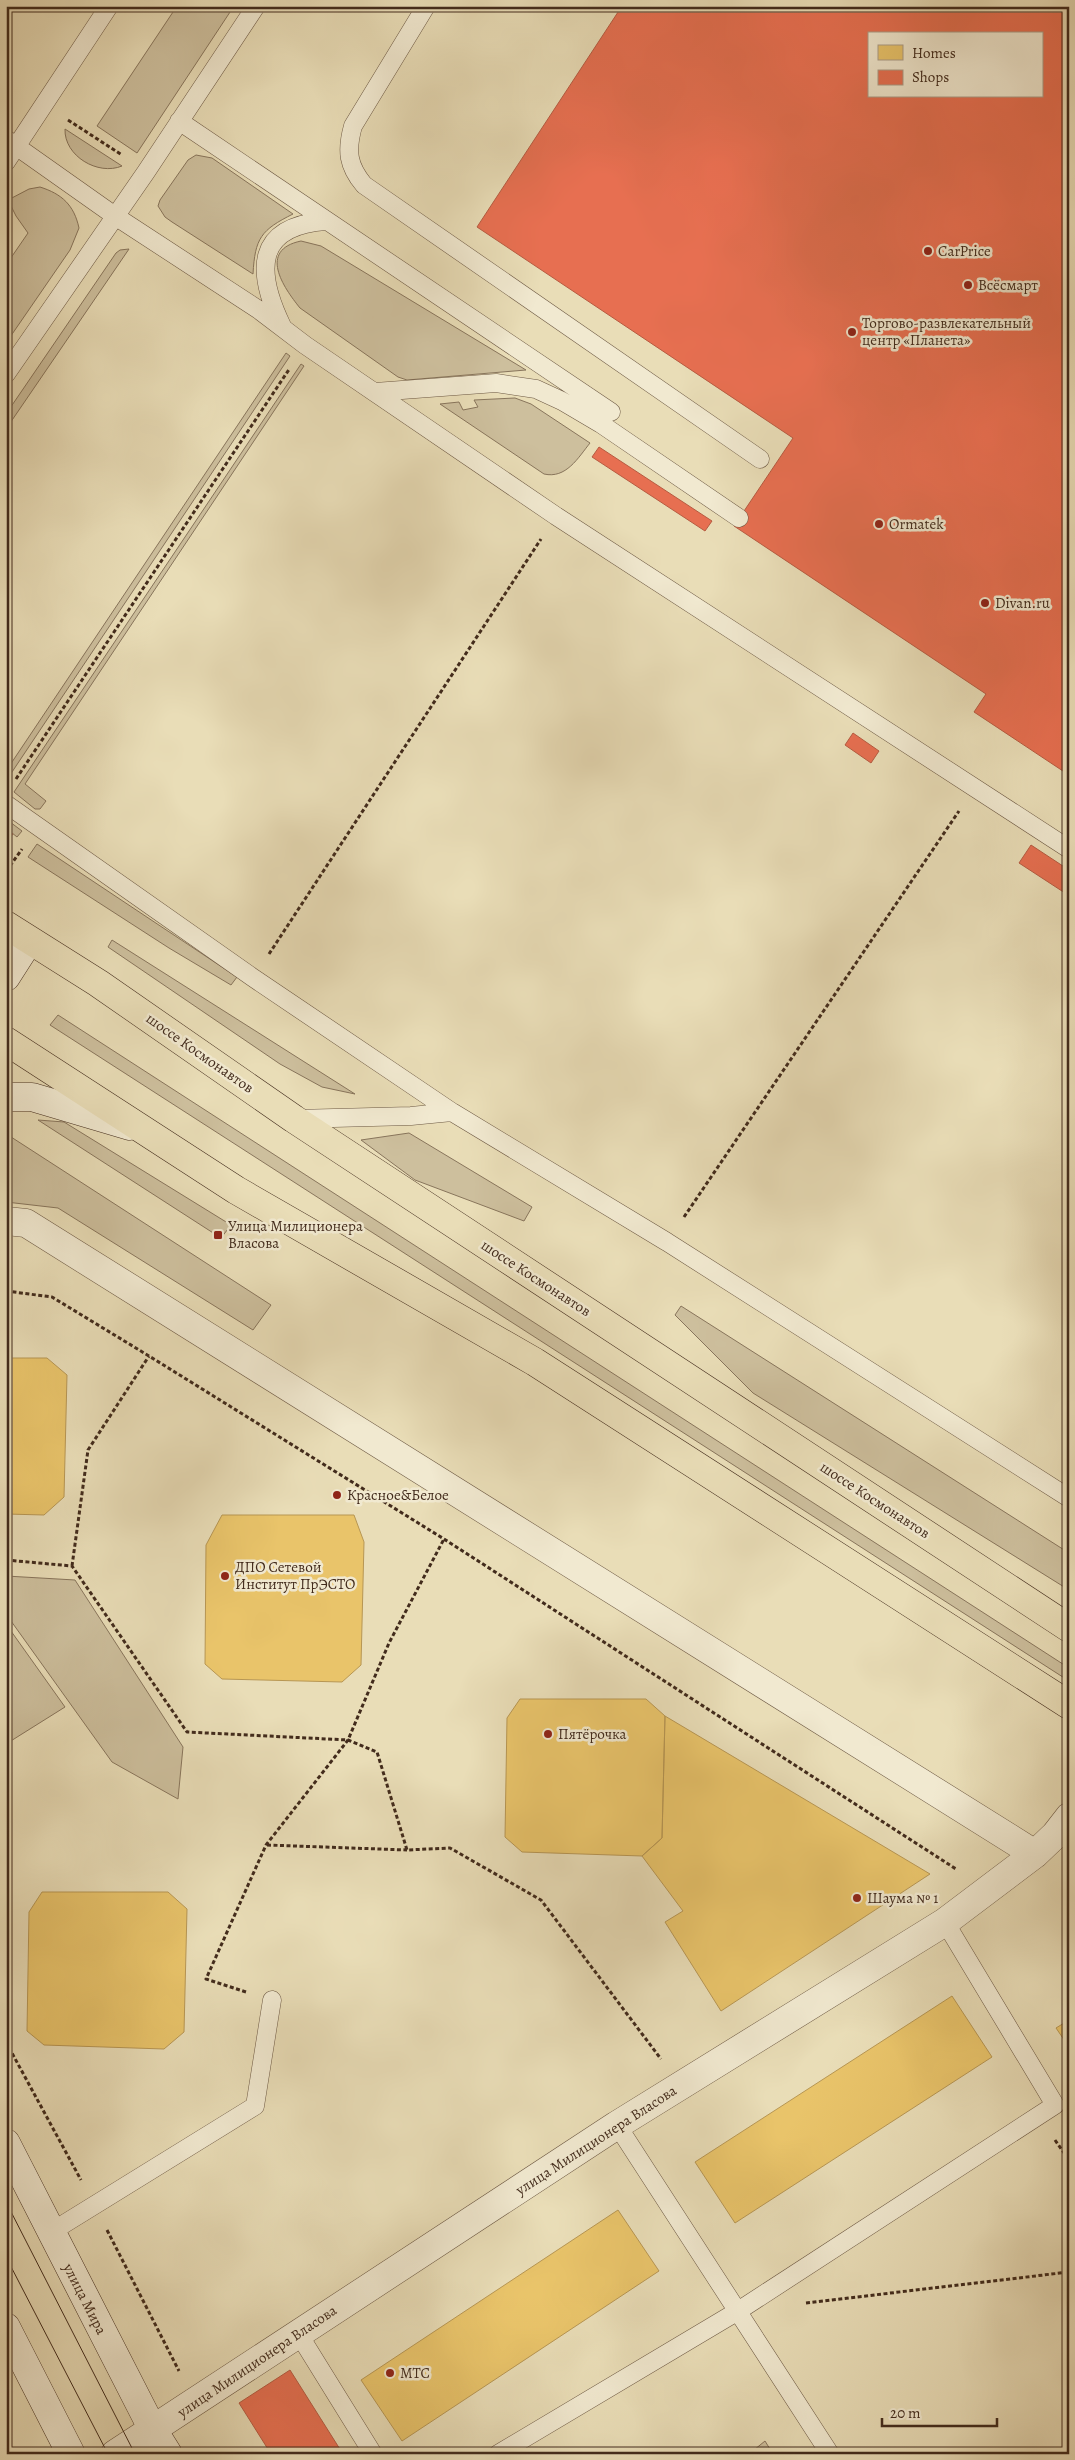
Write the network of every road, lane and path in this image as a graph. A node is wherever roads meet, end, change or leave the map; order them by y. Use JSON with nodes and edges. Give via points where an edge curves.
{"nodes":[{"id":1,"x":109,"y":6,"type":"edge"},
{"id":2,"x":256,"y":6,"type":"edge"},
{"id":3,"x":426,"y":6,"type":"edge"},
{"id":4,"x":179,"y":121,"type":"junction"},
{"id":5,"x":12,"y":142,"type":"edge"},
{"id":6,"x":6,"y":162,"type":"edge"},
{"id":7,"x":116,"y":216,"type":"junction"},
{"id":8,"x":326,"y":221,"type":"junction"},
{"id":9,"x":283,"y":328,"type":"junction"},
{"id":10,"x":305,"y":345,"type":"junction"},
{"id":11,"x":6,"y":374,"type":"edge"},
{"id":12,"x":375,"y":392,"type":"junction"},
{"id":13,"x":610,"y":412,"type":"dead end"},
{"id":14,"x":760,"y":459,"type":"dead end"},
{"id":15,"x":739,"y":518,"type":"dead end"},
{"id":16,"x":546,"y":532,"type":"dead end"},
{"id":17,"x":14,"y":782,"type":"dead end"},
{"id":18,"x":975,"y":787,"type":"junction"},
{"id":19,"x":6,"y":804,"type":"edge"},
{"id":20,"x":1069,"y":849,"type":"edge"},
{"id":21,"x":18,"y":854,"type":"dead end"},
{"id":22,"x":10,"y":866,"type":"dead end"},
{"id":23,"x":6,"y":926,"type":"edge"},
{"id":24,"x":29,"y":941,"type":"junction"},
{"id":25,"x":266,"y":959,"type":"dead end"},
{"id":26,"x":6,"y":977,"type":"edge"},
{"id":27,"x":6,"y":1041,"type":"edge"},
{"id":28,"x":6,"y":1097,"type":"edge"},
{"id":29,"x":452,"y":1112,"type":"junction"},
{"id":30,"x":294,"y":1119,"type":"junction"},
{"id":31,"x":145,"y":1131,"type":"junction"},
{"id":32,"x":6,"y":1221,"type":"edge"},
{"id":33,"x":667,"y":1242,"type":"junction"},
{"id":34,"x":6,"y":1291,"type":"edge"},
{"id":35,"x":149,"y":1356,"type":"junction"},
{"id":36,"x":1069,"y":1498,"type":"edge"},
{"id":37,"x":1069,"y":1529,"type":"edge"},
{"id":38,"x":1065,"y":1534,"type":"dead end"},
{"id":39,"x":444,"y":1539,"type":"junction"},
{"id":40,"x":6,"y":1560,"type":"edge"},
{"id":41,"x":72,"y":1566,"type":"junction"},
{"id":42,"x":1069,"y":1628,"type":"edge"},
{"id":43,"x":1069,"y":1705,"type":"edge"},
{"id":44,"x":348,"y":1740,"type":"junction"},
{"id":45,"x":1064,"y":1834,"type":"edge"},
{"id":46,"x":266,"y":1846,"type":"junction"},
{"id":47,"x":407,"y":1850,"type":"junction"},
{"id":48,"x":1034,"y":1854,"type":"junction"},
{"id":49,"x":956,"y":1869,"type":"dead end"},
{"id":50,"x":945,"y":1922,"type":"junction"},
{"id":51,"x":272,"y":2000,"type":"joint"},
{"id":52,"x":662,"y":2061,"type":"dead end"},
{"id":53,"x":617,"y":2125,"type":"junction"},
{"id":54,"x":6,"y":2143,"type":"edge"},
{"id":55,"x":51,"y":2232,"type":"junction"},
{"id":56,"x":1069,"y":2272,"type":"edge"},
{"id":57,"x":796,"y":2304,"type":"dead end"},
{"id":58,"x":738,"y":2311,"type":"junction"},
{"id":59,"x":6,"y":2327,"type":"edge"},
{"id":60,"x":298,"y":2333,"type":"junction"},
{"id":61,"x":152,"y":2430,"type":"junction"},
{"id":62,"x":71,"y":2454,"type":"edge"},
{"id":63,"x":115,"y":2454,"type":"edge"},
{"id":64,"x":168,"y":2454,"type":"edge"},
{"id":65,"x":373,"y":2454,"type":"edge"},
{"id":66,"x":498,"y":2454,"type":"edge"},
{"id":67,"x":830,"y":2454,"type":"edge"}],
"edges":[{"from":1,"to":5,"type":"lane"},
{"from":2,"to":4,"type":"lane"},
{"from":3,"to":14,"type":"lane","via":[[353,126],[348,159],[354,174],[364,185]]},
{"from":4,"to":7,"type":"lane"},
{"from":4,"to":8,"type":"lane"},
{"from":5,"to":6,"type":"lane"},
{"from":5,"to":7,"type":"lane"},
{"from":7,"to":9,"type":"lane"},
{"from":7,"to":11,"type":"lane"},
{"from":8,"to":9,"type":"lane","via":[[294,226],[271,246],[265,277]]},
{"from":8,"to":13,"type":"lane"},
{"from":9,"to":10,"type":"lane"},
{"from":10,"to":12,"type":"lane"},
{"from":10,"to":17,"type":"path"},
{"from":12,"to":15,"type":"lane","via":[[496,383],[536,389],[562,400],[601,424]]},
{"from":12,"to":18,"type":"lane","via":[[556,516]]},
{"from":16,"to":25,"type":"path"},
{"from":18,"to":20,"type":"lane"},
{"from":18,"to":33,"type":"path"},
{"from":19,"to":29,"type":"lane","via":[[252,977]]},
{"from":21,"to":22,"type":"path"},
{"from":23,"to":24,"type":"main road","name":"шоссе Космонавтов"},
{"from":24,"to":26,"type":"street"},
{"from":24,"to":30,"type":"main road","name":"шоссе Космонавтов","via":[[98,983]]},
{"from":27,"to":31,"type":"main road"},
{"from":28,"to":31,"type":"street","via":[[32,1097]]},
{"from":29,"to":30,"type":"lane"},
{"from":29,"to":33,"type":"lane"},
{"from":30,"to":42,"type":"main road","name":"шоссе Космонавтов"},
{"from":31,"to":43,"type":"main road","via":[[236,1190],[535,1362]]},
{"from":32,"to":48,"type":"street","via":[[26,1223]]},
{"from":33,"to":36,"type":"lane"},
{"from":34,"to":35,"type":"path","via":[[52,1297]]},
{"from":35,"to":39,"type":"path"},
{"from":35,"to":41,"type":"path","via":[[88,1450]]},
{"from":37,"to":38,"type":"path"},
{"from":39,"to":44,"type":"path","via":[[389,1643]]},
{"from":39,"to":49,"type":"path"},
{"from":40,"to":41,"type":"path"},
{"from":41,"to":44,"type":"path","via":[[187,1732]]},
{"from":44,"to":46,"type":"path"},
{"from":44,"to":47,"type":"path","via":[[376,1752]]},
{"from":45,"to":48,"type":"street","name":"улица Милиционера Власова"},
{"from":46,"to":47,"type":"path"},
{"from":46,"to":51,"type":"path","via":[[206,1978]]},
{"from":47,"to":52,"type":"path","via":[[450,1848],[541,1900]]},
{"from":48,"to":50,"type":"street","name":"улица Милиционера Власова"},
{"from":50,"to":53,"type":"street","name":"улица Милиционера Власова"},
{"from":50,"to":58,"type":"lane","via":[[1055,2105]]},
{"from":51,"to":55,"type":"lane","via":[[255,2106]]},
{"from":53,"to":58,"type":"lane"},
{"from":53,"to":60,"type":"street","name":"улица Милиционера Власова"},
{"from":54,"to":55,"type":"street","name":"улица Мира"},
{"from":55,"to":61,"type":"street","name":"улица Мира"},
{"from":56,"to":57,"type":"path"},
{"from":58,"to":66,"type":"lane"},
{"from":58,"to":67,"type":"lane"},
{"from":59,"to":62,"type":"street"},
{"from":60,"to":61,"type":"street","name":"улица Милиционера Власова"},
{"from":60,"to":65,"type":"lane"},
{"from":61,"to":63,"type":"street","name":"улица Милиционера Власова"},
{"from":61,"to":64,"type":"street","name":"улица Мира"}]}
